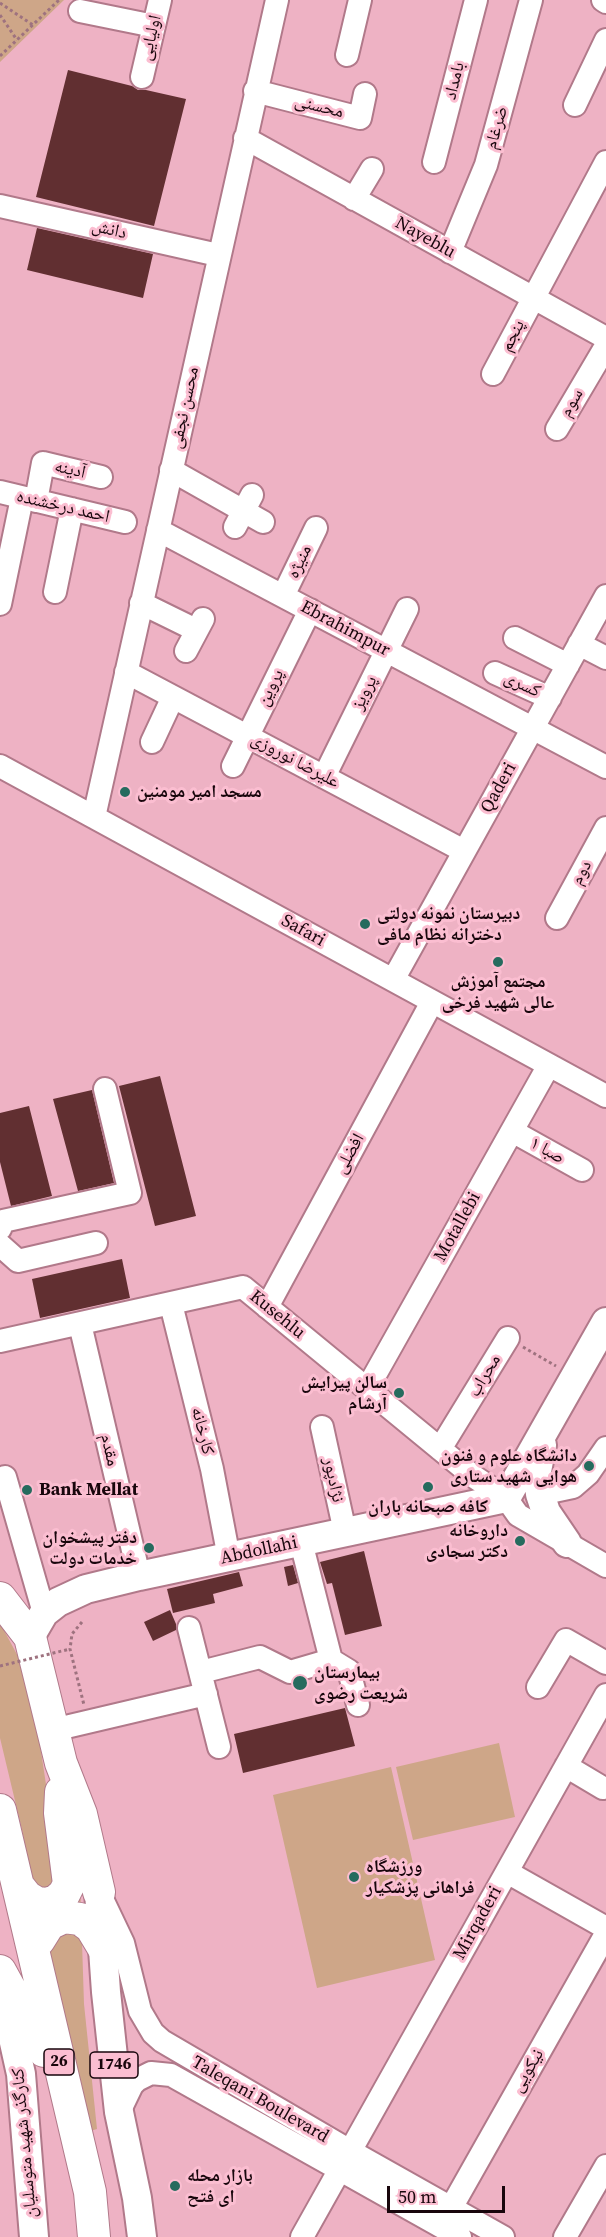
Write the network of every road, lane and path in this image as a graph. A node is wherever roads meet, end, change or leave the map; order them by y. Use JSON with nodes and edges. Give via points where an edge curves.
{"nodes":[{"id":1,"x":59,"y":0,"type":"edge"},
{"id":2,"x":160,"y":0,"type":"edge"},
{"id":3,"x":277,"y":0,"type":"edge"},
{"id":4,"x":360,"y":0,"type":"edge"},
{"id":5,"x":476,"y":0,"type":"edge"},
{"id":6,"x":531,"y":0,"type":"edge"},
{"id":7,"x":0,"y":3,"type":"edge"},
{"id":8,"x":81,"y":11,"type":"dead end"},
{"id":9,"x":0,"y":15,"type":"edge"},
{"id":10,"x":33,"y":25,"type":"junction"},
{"id":11,"x":154,"y":26,"type":"junction"},
{"id":12,"x":18,"y":40,"type":"junction"},
{"id":13,"x":606,"y":40,"type":"edge"},
{"id":14,"x":347,"y":55,"type":"dead end"},
{"id":15,"x":0,"y":56,"type":"edge"},
{"id":16,"x":142,"y":77,"type":"dead end"},
{"id":17,"x":255,"y":91,"type":"junction"},
{"id":18,"x":365,"y":94,"type":"dead end"},
{"id":19,"x":575,"y":105,"type":"dead end"},
{"id":20,"x":245,"y":138,"type":"junction"},
{"id":21,"x":434,"y":162,"type":"dead end"},
{"id":22,"x":606,"y":162,"type":"edge"},
{"id":23,"x":372,"y":169,"type":"dead end"},
{"id":24,"x":354,"y":199,"type":"junction"},
{"id":25,"x":0,"y":206,"type":"edge"},
{"id":26,"x":450,"y":252,"type":"junction"},
{"id":27,"x":218,"y":255,"type":"junction"},
{"id":28,"x":533,"y":297,"type":"junction"},
{"id":29,"x":606,"y":338,"type":"edge"},
{"id":30,"x":606,"y":346,"type":"edge"},
{"id":31,"x":493,"y":374,"type":"dead end"},
{"id":32,"x":557,"y":429,"type":"dead end"},
{"id":33,"x":171,"y":470,"type":"junction"},
{"id":34,"x":101,"y":477,"type":"dead end"},
{"id":35,"x":19,"y":497,"type":"edge"},
{"id":36,"x":72,"y":509,"type":"junction"},
{"id":37,"x":125,"y":522,"type":"dead end"},
{"id":38,"x":263,"y":522,"type":"dead end"},
{"id":39,"x":316,"y":528,"type":"dead end"},
{"id":40,"x":158,"y":530,"type":"junction"},
{"id":41,"x":56,"y":592,"type":"dead end"},
{"id":42,"x":284,"y":596,"type":"junction"},
{"id":43,"x":606,"y":596,"type":"edge"},
{"id":44,"x":141,"y":603,"type":"junction"},
{"id":45,"x":0,"y":604,"type":"edge"},
{"id":46,"x":406,"y":609,"type":"dead end"},
{"id":47,"x":310,"y":610,"type":"junction"},
{"id":48,"x":515,"y":638,"type":"dead end"},
{"id":49,"x":579,"y":644,"type":"junction"},
{"id":50,"x":186,"y":651,"type":"dead end"},
{"id":51,"x":386,"y":651,"type":"junction"},
{"id":52,"x":606,"y":658,"type":"edge"},
{"id":53,"x":568,"y":665,"type":"junction"},
{"id":54,"x":126,"y":672,"type":"junction"},
{"id":55,"x":495,"y":673,"type":"dead end"},
{"id":56,"x":173,"y":697,"type":"junction"},
{"id":57,"x":549,"y":698,"type":"junction"},
{"id":58,"x":533,"y":728,"type":"junction"},
{"id":59,"x":247,"y":736,"type":"junction"},
{"id":60,"x":152,"y":742,"type":"dead end"},
{"id":61,"x":0,"y":766,"type":"edge"},
{"id":62,"x":233,"y":766,"type":"dead end"},
{"id":63,"x":606,"y":767,"type":"edge"},
{"id":64,"x":324,"y":777,"type":"junction"},
{"id":65,"x":94,"y":817,"type":"junction"},
{"id":66,"x":606,"y":828,"type":"edge"},
{"id":67,"x":464,"y":851,"type":"junction"},
{"id":68,"x":557,"y":918,"type":"dead end"},
{"id":69,"x":393,"y":980,"type":"junction"},
{"id":70,"x":432,"y":1002,"type":"junction"},
{"id":71,"x":549,"y":1065,"type":"junction"},
{"id":72,"x":105,"y":1089,"type":"dead end"},
{"id":73,"x":603,"y":1089,"type":"edge"},
{"id":74,"x":512,"y":1131,"type":"junction"},
{"id":75,"x":582,"y":1170,"type":"dead end"},
{"id":76,"x":0,"y":1229,"type":"edge"},
{"id":77,"x":96,"y":1243,"type":"dead end"},
{"id":78,"x":0,"y":1245,"type":"edge"},
{"id":79,"x":171,"y":1304,"type":"junction"},
{"id":80,"x":267,"y":1307,"type":"junction"},
{"id":81,"x":606,"y":1322,"type":"edge"},
{"id":82,"x":80,"y":1324,"type":"junction"},
{"id":83,"x":508,"y":1338,"type":"joint"},
{"id":84,"x":0,"y":1341,"type":"edge"},
{"id":85,"x":575,"y":1377,"type":"junction"},
{"id":86,"x":367,"y":1389,"type":"junction"},
{"id":87,"x":322,"y":1427,"type":"dead end"},
{"id":88,"x":545,"y":1430,"type":"junction"},
{"id":89,"x":440,"y":1449,"type":"junction"},
{"id":90,"x":606,"y":1449,"type":"edge"},
{"id":91,"x":5,"y":1477,"type":"dead end"},
{"id":92,"x":540,"y":1494,"type":"junction"},
{"id":93,"x":506,"y":1498,"type":"junction"},
{"id":94,"x":345,"y":1532,"type":"junction"},
{"id":95,"x":301,"y":1542,"type":"junction"},
{"id":96,"x":567,"y":1543,"type":"junction"},
{"id":97,"x":229,"y":1558,"type":"junction"},
{"id":98,"x":606,"y":1566,"type":"edge"},
{"id":99,"x":139,"y":1576,"type":"junction"},
{"id":100,"x":0,"y":1598,"type":"edge"},
{"id":101,"x":82,"y":1622,"type":"dead end"},
{"id":102,"x":37,"y":1625,"type":"junction"},
{"id":103,"x":189,"y":1628,"type":"dead end"},
{"id":104,"x":70,"y":1650,"type":"junction"},
{"id":105,"x":331,"y":1660,"type":"junction"},
{"id":106,"x":606,"y":1663,"type":"edge"},
{"id":107,"x":0,"y":1666,"type":"edge"},
{"id":108,"x":201,"y":1672,"type":"junction"},
{"id":109,"x":538,"y":1687,"type":"dead end"},
{"id":110,"x":206,"y":1694,"type":"junction"},
{"id":111,"x":606,"y":1695,"type":"edge"},
{"id":112,"x":358,"y":1705,"type":"dead end"},
{"id":113,"x":88,"y":1721,"type":"junction"},
{"id":114,"x":597,"y":1729,"type":"edge"},
{"id":115,"x":53,"y":1730,"type":"junction"},
{"id":116,"x":219,"y":1747,"type":"dead end"},
{"id":117,"x":61,"y":1763,"type":"junction"},
{"id":118,"x":566,"y":1766,"type":"junction"},
{"id":119,"x":603,"y":1788,"type":"dead end"},
{"id":120,"x":0,"y":1810,"type":"edge"},
{"id":121,"x":507,"y":1872,"type":"junction"},
{"id":122,"x":19,"y":1887,"type":"junction"},
{"id":123,"x":99,"y":1892,"type":"junction"},
{"id":124,"x":606,"y":1929,"type":"edge"},
{"id":125,"x":606,"y":1934,"type":"edge"},
{"id":126,"x":103,"y":1947,"type":"junction"},
{"id":127,"x":36,"y":1967,"type":"junction"},
{"id":128,"x":0,"y":1971,"type":"edge"},
{"id":129,"x":0,"y":1978,"type":"edge"},
{"id":130,"x":68,"y":2101,"type":"junction"},
{"id":131,"x":119,"y":2112,"type":"junction"},
{"id":132,"x":345,"y":2161,"type":"junction"},
{"id":133,"x":606,"y":2166,"type":"edge"},
{"id":134,"x":451,"y":2208,"type":"junction"},
{"id":135,"x":34,"y":2237,"type":"edge"},
{"id":136,"x":94,"y":2237,"type":"edge"},
{"id":137,"x":142,"y":2237,"type":"edge"},
{"id":138,"x":302,"y":2237,"type":"edge"},
{"id":139,"x":460,"y":2237,"type":"edge"},
{"id":140,"x":503,"y":2237,"type":"edge"},
{"id":141,"x":565,"y":2237,"type":"edge"}],
"edges":[{"from":1,"to":10,"type":"path"},
{"from":2,"to":11,"type":"street","name":"اولیایی"},
{"from":3,"to":17,"type":"street","name":"محسن نجفی"},
{"from":4,"to":14,"type":"street"},
{"from":5,"to":21,"type":"street","name":"بامداد"},
{"from":6,"to":26,"type":"street","name":"ضرغام","via":[[486,165]]},
{"from":7,"to":10,"type":"path"},
{"from":8,"to":11,"type":"street"},
{"from":9,"to":12,"type":"path"},
{"from":10,"to":12,"type":"path"},
{"from":11,"to":16,"type":"street","name":"اولیایی"},
{"from":12,"to":15,"type":"path"},
{"from":13,"to":19,"type":"street"},
{"from":17,"to":18,"type":"street","name":"محسنی","via":[[360,118]]},
{"from":17,"to":20,"type":"street","name":"محسن نجفی"},
{"from":20,"to":24,"type":"street","name":"Nayeblu"},
{"from":20,"to":27,"type":"street","name":"محسن نجفی"},
{"from":22,"to":28,"type":"street","name":"پنجم"},
{"from":23,"to":24,"type":"street"},
{"from":24,"to":26,"type":"street","name":"Nayeblu"},
{"from":25,"to":27,"type":"street","name":"دانش"},
{"from":26,"to":28,"type":"street","name":"Nayeblu"},
{"from":27,"to":33,"type":"street","name":"محسن نجفی"},
{"from":28,"to":29,"type":"street","name":"Nayeblu"},
{"from":28,"to":31,"type":"street","name":"پنجم"},
{"from":30,"to":32,"type":"street","name":"سوم"},
{"from":33,"to":38,"type":"street"},
{"from":33,"to":40,"type":"street","name":"محسن نجفی"},
{"from":34,"to":35,"type":"street","name":"آدینه","via":[[43,463]]},
{"from":35,"to":36,"type":"street","name":"احمد درخشنده"},
{"from":35,"to":45,"type":"street"},
{"from":36,"to":37,"type":"street","name":"احمد درخشنده"},
{"from":36,"to":41,"type":"street"},
{"from":39,"to":42,"type":"street","name":"منیژه"},
{"from":40,"to":42,"type":"street","name":"Ebrahimpur"},
{"from":40,"to":44,"type":"street","name":"محسن نجفی"},
{"from":42,"to":47,"type":"street","name":"Ebrahimpur"},
{"from":43,"to":49,"type":"street","name":"Qaderi"},
{"from":44,"to":50,"type":"street","via":[[186,622]]},
{"from":44,"to":54,"type":"street","name":"محسن نجفی"},
{"from":46,"to":51,"type":"street","name":"پرویز"},
{"from":47,"to":51,"type":"street","name":"Ebrahimpur"},
{"from":47,"to":59,"type":"street","name":"پروین"},
{"from":48,"to":53,"type":"street"},
{"from":49,"to":52,"type":"street"},
{"from":49,"to":53,"type":"street","name":"Qaderi"},
{"from":51,"to":58,"type":"street","name":"Ebrahimpur"},
{"from":51,"to":64,"type":"street","name":"پرویز"},
{"from":53,"to":57,"type":"street","name":"Qaderi"},
{"from":54,"to":56,"type":"street","name":"علیرضا نوروزی"},
{"from":54,"to":65,"type":"street","name":"محسن نجفی"},
{"from":55,"to":57,"type":"street","name":"کسری"},
{"from":56,"to":59,"type":"street","name":"علیرضا نوروزی"},
{"from":56,"to":60,"type":"street"},
{"from":57,"to":58,"type":"street","name":"Qaderi"},
{"from":58,"to":63,"type":"street","name":"Ebrahimpur"},
{"from":58,"to":67,"type":"street","name":"Qaderi"},
{"from":59,"to":62,"type":"street","name":"پروین"},
{"from":59,"to":64,"type":"street","name":"علیرضا نوروزی"},
{"from":61,"to":65,"type":"street","name":"Safari"},
{"from":64,"to":67,"type":"street","name":"علیرضا نوروزی"},
{"from":65,"to":69,"type":"street","name":"Safari"},
{"from":66,"to":68,"type":"street","name":"دوم"},
{"from":67,"to":69,"type":"street","name":"Qaderi"},
{"from":69,"to":70,"type":"street","name":"Safari"},
{"from":70,"to":71,"type":"street","name":"Safari"},
{"from":70,"to":80,"type":"street","name":"افضلی"},
{"from":71,"to":73,"type":"street","name":"Safari"},
{"from":71,"to":74,"type":"street","name":"Motallebi"},
{"from":72,"to":76,"type":"street","via":[[130,1193],[3,1221]]},
{"from":74,"to":75,"type":"street","name":"صبا ۱"},
{"from":74,"to":86,"type":"street","name":"Motallebi"},
{"from":77,"to":78,"type":"street","via":[[18,1261]]},
{"from":79,"to":80,"type":"street","name":"Kusehlu","via":[[243,1287]]},
{"from":79,"to":82,"type":"street","name":"Kusehlu"},
{"from":79,"to":97,"type":"street","name":"کارخانه","via":[[212,1469]]},
{"from":80,"to":86,"type":"street","name":"Kusehlu"},
{"from":81,"to":85,"type":"main road"},
{"from":82,"to":84,"type":"street","name":"Kusehlu"},
{"from":82,"to":99,"type":"street","name":"مقدم"},
{"from":83,"to":85,"type":"path","name":"محراب"},
{"from":83,"to":89,"type":"street","name":"محراب"},
{"from":85,"to":88,"type":"main road"},
{"from":86,"to":89,"type":"street","name":"Kusehlu"},
{"from":87,"to":94,"type":"street","name":"نژادپور"},
{"from":88,"to":92,"type":"main road","via":[[537,1471]]},
{"from":88,"to":93,"type":"main road"},
{"from":89,"to":93,"type":"street","name":"Kusehlu"},
{"from":90,"to":92,"type":"street","via":[[573,1487]]},
{"from":91,"to":102,"type":"street"},
{"from":92,"to":96,"type":"main road","via":[[546,1512]]},
{"from":93,"to":94,"type":"main road","name":"Abdollahi"},
{"from":93,"to":96,"type":"street","name":"Kusehlu","via":[[518,1515]]},
{"from":94,"to":95,"type":"main road","name":"Abdollahi"},
{"from":95,"to":97,"type":"main road","name":"Abdollahi"},
{"from":95,"to":105,"type":"street"},
{"from":96,"to":98,"type":"street","name":"Kusehlu"},
{"from":97,"to":99,"type":"main road","name":"Abdollahi"},
{"from":99,"to":102,"type":"main road","name":"Abdollahi","via":[[86,1589],[58,1602]]},
{"from":100,"to":102,"type":"highway"},
{"from":101,"to":104,"type":"path","via":[[72,1634]]},
{"from":102,"to":115,"type":"highway"},
{"from":103,"to":108,"type":"street"},
{"from":104,"to":107,"type":"path","bridge":true},
{"from":104,"to":113,"type":"path"},
{"from":105,"to":108,"type":"street","via":[[290,1672],[260,1657]]},
{"from":105,"to":112,"type":"street","via":[[349,1671]]},
{"from":106,"to":109,"type":"street","via":[[566,1640]]},
{"from":108,"to":110,"type":"street"},
{"from":110,"to":113,"type":"street"},
{"from":110,"to":116,"type":"street"},
{"from":111,"to":114,"type":"street","name":"Mirqaderi"},
{"from":113,"to":115,"type":"street"},
{"from":114,"to":118,"type":"street","name":"Mirqaderi"},
{"from":115,"to":117,"type":"highway"},
{"from":117,"to":122,"type":"highway","via":[[60,1813],[69,1884],[56,1901],[46,1904],[27,1897]]},
{"from":117,"to":123,"type":"highway","via":[[81,1814]]},
{"from":118,"to":119,"type":"street"},
{"from":118,"to":121,"type":"street","name":"Mirqaderi"},
{"from":120,"to":122,"type":"highway","number":"26"},
{"from":121,"to":124,"type":"street"},
{"from":121,"to":132,"type":"street","name":"Mirqaderi"},
{"from":122,"to":127,"type":"highway","number":"26"},
{"from":123,"to":126,"type":"main road","number":"1746"},
{"from":123,"to":132,"type":"street","name":"Taleqani Boulevard","via":[[123,1943],[140,2011],[153,2033]]},
{"from":125,"to":134,"type":"street","name":"نیکویی"},
{"from":126,"to":127,"type":"highway","via":[[91,1927],[80,1918],[64,1917],[49,1924],[39,1939]]},
{"from":126,"to":131,"type":"main road","number":"1746"},
{"from":127,"to":130,"type":"highway","number":"26"},
{"from":128,"to":130,"type":"highway"},
{"from":129,"to":135,"type":"main road","name":"کنارگذر شهید متوسلیان","via":[[21,2074]]},
{"from":130,"to":136,"type":"highway","number":"26","via":[[90,2192]]},
{"from":131,"to":132,"type":"street","name":"Taleqani Boulevard","via":[[137,2080],[151,2073],[165,2073]]},
{"from":131,"to":137,"type":"main road","number":"1746"},
{"from":132,"to":134,"type":"street","name":"Taleqani Boulevard"},
{"from":132,"to":138,"type":"street","name":"Mirqaderi"},
{"from":132,"to":139,"type":"street","name":"Taleqani Boulevard"},
{"from":133,"to":141,"type":"street"},
{"from":134,"to":140,"type":"street","name":"Taleqani Boulevard"}]}
